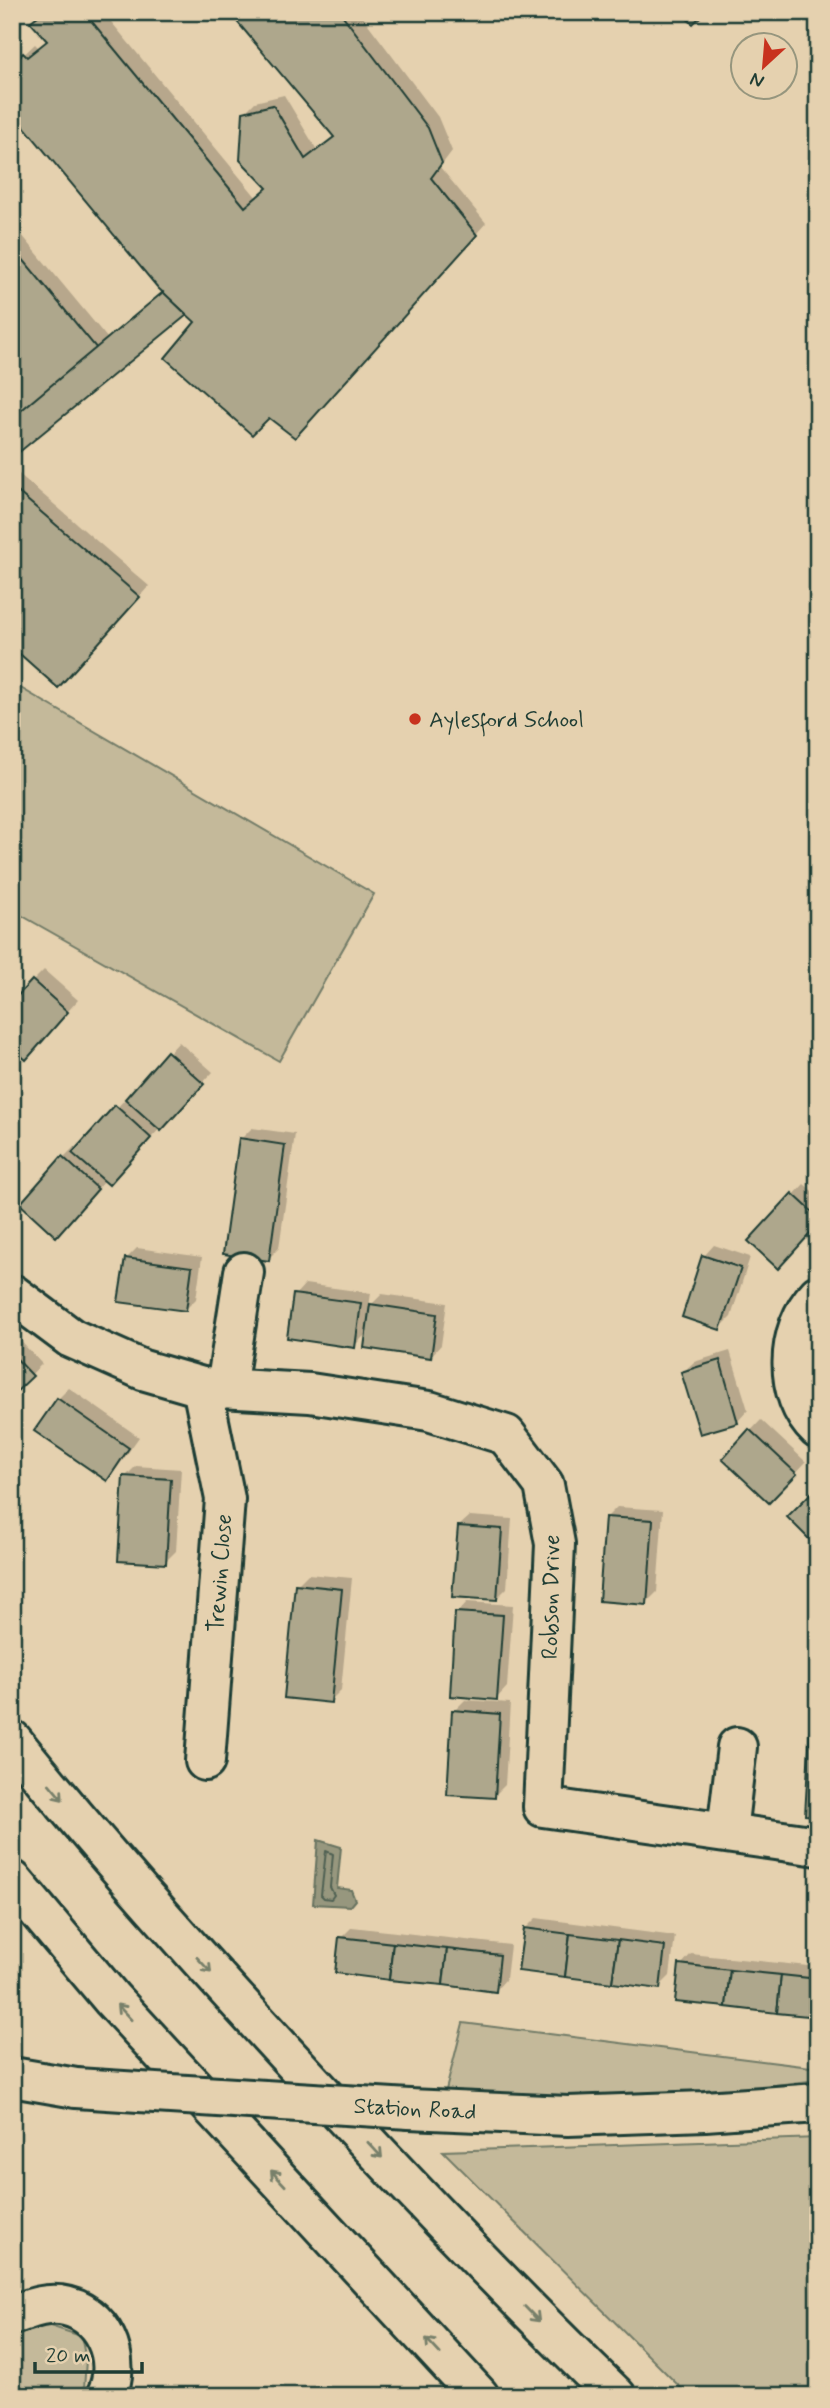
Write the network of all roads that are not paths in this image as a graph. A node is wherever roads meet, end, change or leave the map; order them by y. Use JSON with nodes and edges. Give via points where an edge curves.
{"nodes":[{"id":1,"x":244,"y":1272,"type":"dead end"},
{"id":2,"x":12,"y":1294,"type":"edge"},
{"id":3,"x":818,"y":1295,"type":"edge"},
{"id":4,"x":214,"y":1388,"type":"junction"},
{"id":5,"x":818,"y":1429,"type":"edge"},
{"id":6,"x":12,"y":1740,"type":"edge"},
{"id":7,"x":737,"y":1747,"type":"dead end"},
{"id":8,"x":205,"y":1761,"type":"dead end"},
{"id":9,"x":727,"y":1832,"type":"junction"},
{"id":10,"x":818,"y":1846,"type":"edge"},
{"id":11,"x":12,"y":1880,"type":"edge"},
{"id":12,"x":12,"y":2077,"type":"edge"},
{"id":13,"x":818,"y":2103,"type":"edge"},
{"id":14,"x":12,"y":2315,"type":"edge"},
{"id":15,"x":106,"y":2396,"type":"edge"},
{"id":16,"x":479,"y":2396,"type":"edge"},
{"id":17,"x":616,"y":2396,"type":"edge"}],
"edges":[{"from":1,"to":4,"type":"main road"},
{"from":2,"to":4,"type":"main road","name":"Robson Drive","via":[[71,1338],[143,1370]]},
{"from":3,"to":5,"type":"main road","via":[[808,1305],[796,1333],[793,1366],[795,1393],[808,1420]]},
{"from":4,"to":8,"type":"main road","name":"Trewin Close","via":[[225,1499]]},
{"from":4,"to":9,"type":"main road","name":"Robson Drive","via":[[310,1393],[429,1411],[506,1435],[544,1485],[555,1544],[542,1807]]},
{"from":6,"to":17,"type":"main road","one_way":true,"via":[[198,1958],[400,2178]]},
{"from":7,"to":9,"type":"main road"},
{"from":9,"to":10,"type":"main road","name":"Robson Drive"},
{"from":16,"to":11,"type":"main road","one_way":true,"via":[[112,1999]]},
{"from":12,"to":13,"type":"main road","name":"Station Road","bridge":true,"via":[[76,2088],[568,2116]]},
{"from":14,"to":15,"type":"main road","via":[[39,2305],[60,2305],[97,2325],[109,2343],[113,2363]]}]}
